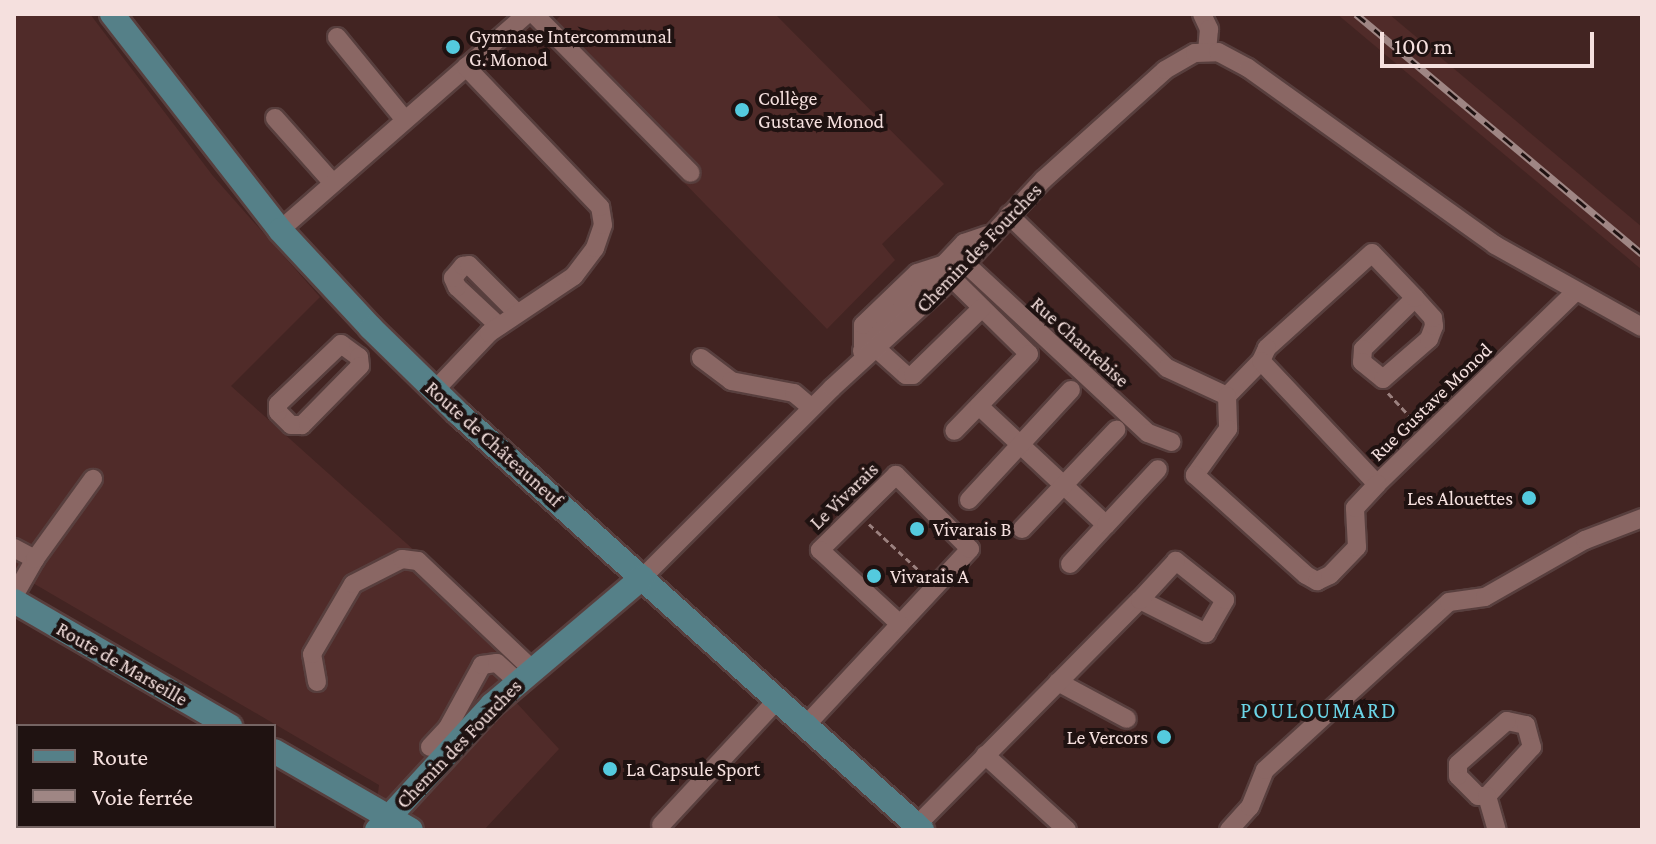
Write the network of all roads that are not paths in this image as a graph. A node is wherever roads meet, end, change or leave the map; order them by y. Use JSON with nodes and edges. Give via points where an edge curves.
{"nodes":[{"id":1,"x":527,"y":14,"type":"edge"},
{"id":2,"x":534,"y":14,"type":"edge"},
{"id":3,"x":1202,"y":14,"type":"edge"},
{"id":4,"x":116,"y":17,"type":"edge"},
{"id":5,"x":337,"y":37,"type":"dead end"},
{"id":6,"x":1207,"y":51,"type":"junction"},
{"id":7,"x":466,"y":67,"type":"junction"},
{"id":8,"x":275,"y":118,"type":"dead end"},
{"id":9,"x":405,"y":120,"type":"junction"},
{"id":10,"x":691,"y":173,"type":"dead end"},
{"id":11,"x":333,"y":183,"type":"junction"},
{"id":12,"x":1009,"y":215,"type":"junction"},
{"id":13,"x":280,"y":230,"type":"junction"},
{"id":14,"x":988,"y":234,"type":"junction"},
{"id":15,"x":966,"y":264,"type":"junction"},
{"id":16,"x":947,"y":272,"type":"junction"},
{"id":17,"x":1576,"y":291,"type":"junction"},
{"id":18,"x":1415,"y":298,"type":"junction"},
{"id":19,"x":982,"y":308,"type":"junction"},
{"id":20,"x":517,"y":313,"type":"junction"},
{"id":21,"x":499,"y":326,"type":"junction"},
{"id":22,"x":1642,"y":327,"type":"edge"},
{"id":23,"x":371,"y":328,"type":"junction"},
{"id":24,"x":350,"y":348,"type":"junction"},
{"id":25,"x":872,"y":349,"type":"junction"},
{"id":26,"x":701,"y":358,"type":"dead end"},
{"id":27,"x":1261,"y":361,"type":"junction"},
{"id":28,"x":435,"y":390,"type":"junction"},
{"id":29,"x":1071,"y":390,"type":"dead end"},
{"id":30,"x":1227,"y":396,"type":"junction"},
{"id":31,"x":979,"y":406,"type":"junction"},
{"id":32,"x":812,"y":408,"type":"junction"},
{"id":33,"x":1116,"y":430,"type":"dead end"},
{"id":34,"x":954,"y":431,"type":"dead end"},
{"id":35,"x":1171,"y":442,"type":"dead end"},
{"id":36,"x":1021,"y":445,"type":"junction"},
{"id":37,"x":1158,"y":469,"type":"dead end"},
{"id":38,"x":93,"y":479,"type":"dead end"},
{"id":39,"x":1377,"y":484,"type":"junction"},
{"id":40,"x":1063,"y":486,"type":"junction"},
{"id":41,"x":969,"y":500,"type":"dead end"},
{"id":42,"x":1642,"y":518,"type":"edge"},
{"id":43,"x":1106,"y":525,"type":"junction"},
{"id":44,"x":1022,"y":529,"type":"dead end"},
{"id":45,"x":14,"y":548,"type":"edge"},
{"id":46,"x":35,"y":559,"type":"junction"},
{"id":47,"x":1070,"y":564,"type":"dead end"},
{"id":48,"x":642,"y":578,"type":"junction"},
{"id":49,"x":14,"y":599,"type":"edge"},
{"id":50,"x":1140,"y":600,"type":"junction"},
{"id":51,"x":900,"y":624,"type":"junction"},
{"id":52,"x":526,"y":676,"type":"junction"},
{"id":53,"x":317,"y":682,"type":"dead end"},
{"id":54,"x":1058,"y":682,"type":"junction"},
{"id":55,"x":779,"y":698,"type":"junction"},
{"id":56,"x":1127,"y":719,"type":"dead end"},
{"id":57,"x":227,"y":724,"type":"edge"},
{"id":58,"x":807,"y":724,"type":"junction"},
{"id":59,"x":430,"y":747,"type":"dead end"},
{"id":60,"x":276,"y":752,"type":"edge"},
{"id":61,"x":985,"y":755,"type":"junction"},
{"id":62,"x":1487,"y":796,"type":"junction"},
{"id":63,"x":382,"y":824,"type":"edge"},
{"id":64,"x":661,"y":825,"type":"dead end"},
{"id":65,"x":919,"y":828,"type":"edge"},
{"id":66,"x":411,"y":830,"type":"edge"},
{"id":67,"x":1067,"y":830,"type":"edge"},
{"id":68,"x":1229,"y":830,"type":"edge"},
{"id":69,"x":1497,"y":830,"type":"edge"}],
"edges":[{"from":1,"to":7,"type":"street"},
{"from":2,"to":10,"type":"street"},
{"from":3,"to":6,"type":"street","via":[[1209,29]]},
{"from":4,"to":13,"type":"main road","name":"Route de Châteauneuf"},
{"from":5,"to":9,"type":"street"},
{"from":6,"to":12,"type":"street","name":"Chemin des Fourches","via":[[1165,70]]},
{"from":6,"to":17,"type":"street","via":[[1248,68],[1445,212]]},
{"from":7,"to":9,"type":"street"},
{"from":7,"to":20,"type":"street","via":[[602,212],[599,241],[582,267]]},
{"from":8,"to":11,"type":"street"},
{"from":9,"to":11,"type":"street"},
{"from":11,"to":13,"type":"street"},
{"from":12,"to":14,"type":"street","name":"Chemin des Fourches"},
{"from":12,"to":30,"type":"street","via":[[1167,368]]},
{"from":13,"to":23,"type":"main road","name":"Route de Châteauneuf"},
{"from":14,"to":15,"type":"street","name":"Chemin des Fourches"},
{"from":14,"to":16,"type":"street","via":[[964,243]]},
{"from":15,"to":16,"type":"street","name":"Chemin des Fourches"},
{"from":15,"to":35,"type":"street","name":"Rue Chantebise","via":[[1148,433]]},
{"from":16,"to":19,"type":"street"},
{"from":16,"to":25,"type":"street"},
{"from":16,"to":25,"type":"street","name":"Chemin des Fourches","via":[[929,300]]},
{"from":17,"to":22,"type":"street"},
{"from":17,"to":39,"type":"street","name":"Rue Gustave Monod"},
{"from":18,"to":18,"type":"street","via":[[1363,349],[1362,362],[1383,379],[1429,339],[1434,326]]},
{"from":18,"to":27,"type":"street","via":[[1372,253],[1267,348]]},
{"from":19,"to":25,"type":"street","via":[[913,375]]},
{"from":19,"to":31,"type":"street","via":[[1029,354]]},
{"from":20,"to":21,"type":"street"},
{"from":20,"to":21,"type":"street","via":[[469,265],[457,270],[457,287]]},
{"from":21,"to":28,"type":"street"},
{"from":23,"to":24,"type":"street"},
{"from":23,"to":28,"type":"main road","name":"Route de Châteauneuf"},
{"from":24,"to":24,"type":"street","via":[[335,347],[278,404],[285,420],[302,425],[356,372],[361,362]]},
{"from":25,"to":32,"type":"street","name":"Chemin des Fourches"},
{"from":26,"to":32,"type":"street","via":[[731,381],[794,393]]},
{"from":27,"to":30,"type":"street"},
{"from":27,"to":39,"type":"street","name":"Rue Gustave Monod"},
{"from":28,"to":48,"type":"main road","name":"Route de Châteauneuf"},
{"from":29,"to":36,"type":"street"},
{"from":30,"to":39,"type":"street","via":[[1228,429],[1195,475],[1306,575],[1317,581],[1330,575],[1357,547],[1355,508]]},
{"from":31,"to":34,"type":"street"},
{"from":31,"to":36,"type":"street"},
{"from":32,"to":48,"type":"street","name":"Chemin des Fourches"},
{"from":33,"to":40,"type":"street"},
{"from":36,"to":40,"type":"street"},
{"from":36,"to":41,"type":"street"},
{"from":37,"to":43,"type":"street"},
{"from":38,"to":46,"type":"street"},
{"from":40,"to":43,"type":"street"},
{"from":40,"to":44,"type":"street"},
{"from":42,"to":68,"type":"street","via":[[1585,540],[1485,597],[1449,602],[1265,770],[1250,807]]},
{"from":43,"to":47,"type":"street"},
{"from":45,"to":46,"type":"street"},
{"from":46,"to":49,"type":"street"},
{"from":48,"to":52,"type":"main road","name":"Chemin des Fourches"},
{"from":48,"to":55,"type":"main road","name":"Route de Châteauneuf"},
{"from":49,"to":57,"type":"main road","name":"Route de Marseille"},
{"from":50,"to":50,"type":"street","via":[[1176,561],[1225,600],[1206,633]]},
{"from":50,"to":54,"type":"street"},
{"from":51,"to":51,"type":"street","name":"Le Vivarais","via":[[970,549],[896,475],[820,550]]},
{"from":51,"to":58,"type":"street","name":"Le Vivarais"},
{"from":52,"to":53,"type":"street","via":[[418,561],[402,559],[353,584],[312,654]]},
{"from":52,"to":59,"type":"street","via":[[488,660],[447,729]]},
{"from":52,"to":63,"type":"main road","name":"Chemin des Fourches"},
{"from":54,"to":56,"type":"street"},
{"from":54,"to":61,"type":"street"},
{"from":55,"to":58,"type":"main road","name":"Route de Châteauneuf"},
{"from":55,"to":64,"type":"street"},
{"from":58,"to":65,"type":"main road","name":"Route de Châteauneuf"},
{"from":60,"to":63,"type":"main road"},
{"from":61,"to":65,"type":"street"},
{"from":61,"to":67,"type":"street"},
{"from":62,"to":62,"type":"street","via":[[1532,747],[1526,725],[1507,721],[1458,764],[1458,776],[1467,789]]},
{"from":62,"to":69,"type":"street"},
{"from":63,"to":66,"type":"main road"}]}
